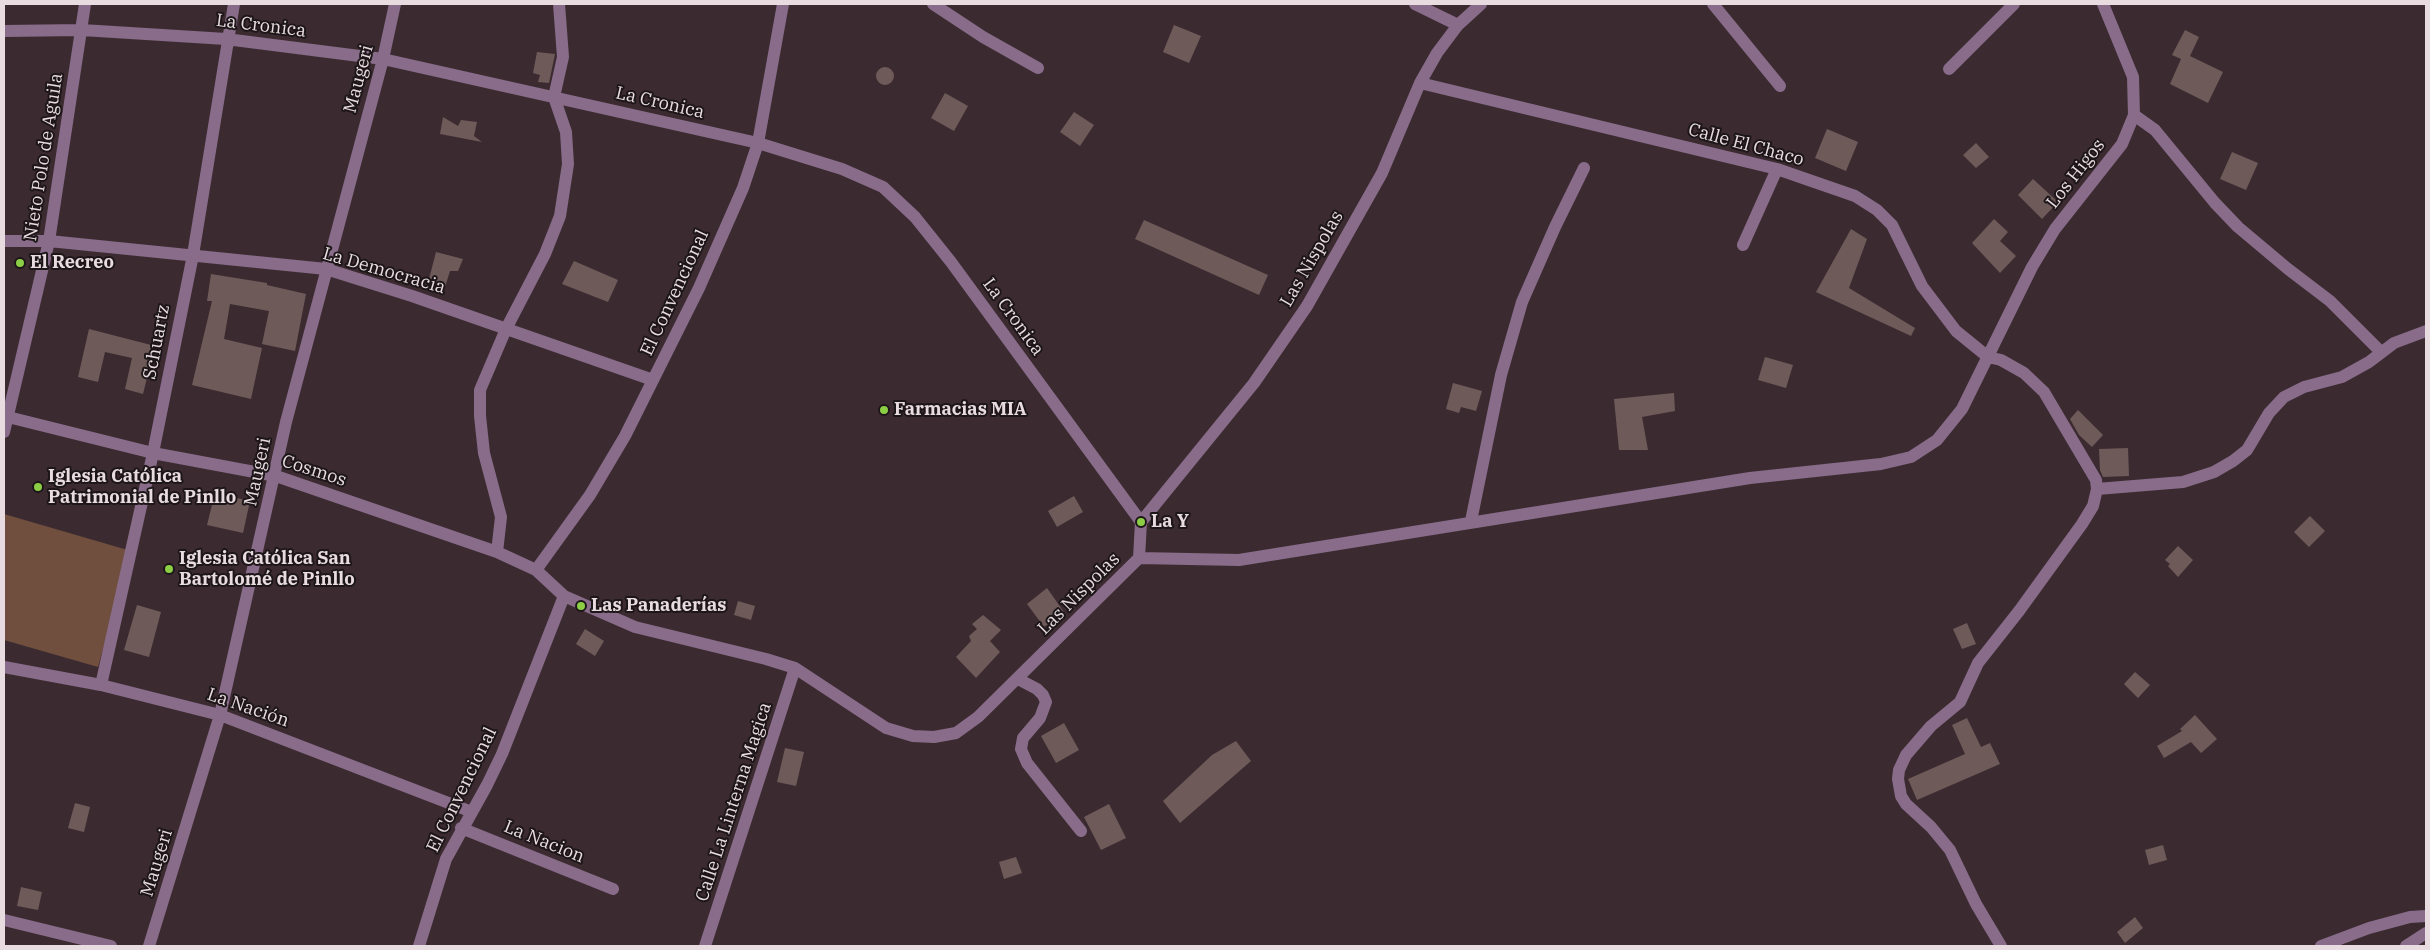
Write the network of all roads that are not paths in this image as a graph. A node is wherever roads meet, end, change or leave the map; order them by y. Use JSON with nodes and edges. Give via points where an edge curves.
{"nodes":[{"id":1,"x":85,"y":4,"type":"edge"},
{"id":2,"x":234,"y":4,"type":"edge"},
{"id":3,"x":394,"y":4,"type":"edge"},
{"id":4,"x":559,"y":4,"type":"edge"},
{"id":5,"x":783,"y":4,"type":"edge"},
{"id":6,"x":933,"y":4,"type":"edge"},
{"id":7,"x":1415,"y":4,"type":"edge"},
{"id":8,"x":1481,"y":4,"type":"edge"},
{"id":9,"x":1713,"y":4,"type":"edge"},
{"id":10,"x":2014,"y":4,"type":"edge"},
{"id":11,"x":2103,"y":4,"type":"edge"},
{"id":12,"x":1458,"y":25,"type":"junction"},
{"id":13,"x":82,"y":30,"type":"junction"},
{"id":14,"x":4,"y":31,"type":"edge"},
{"id":15,"x":226,"y":39,"type":"junction"},
{"id":16,"x":383,"y":60,"type":"junction"},
{"id":17,"x":1038,"y":68,"type":"dead end"},
{"id":18,"x":1949,"y":69,"type":"dead end"},
{"id":19,"x":1420,"y":83,"type":"junction"},
{"id":20,"x":1780,"y":86,"type":"dead end"},
{"id":21,"x":554,"y":97,"type":"junction"},
{"id":22,"x":2134,"y":115,"type":"junction"},
{"id":23,"x":758,"y":142,"type":"junction"},
{"id":24,"x":1584,"y":168,"type":"dead end"},
{"id":25,"x":1778,"y":169,"type":"junction"},
{"id":26,"x":4,"y":241,"type":"edge"},
{"id":27,"x":49,"y":241,"type":"junction"},
{"id":28,"x":1743,"y":246,"type":"dead end"},
{"id":29,"x":193,"y":254,"type":"junction"},
{"id":30,"x":326,"y":269,"type":"junction"},
{"id":31,"x":506,"y":329,"type":"junction"},
{"id":32,"x":2426,"y":331,"type":"edge"},
{"id":33,"x":2381,"y":352,"type":"junction"},
{"id":34,"x":1988,"y":357,"type":"junction"},
{"id":35,"x":653,"y":380,"type":"junction"},
{"id":36,"x":8,"y":417,"type":"junction"},
{"id":37,"x":4,"y":432,"type":"edge"},
{"id":38,"x":153,"y":453,"type":"junction"},
{"id":39,"x":276,"y":476,"type":"junction"},
{"id":40,"x":2097,"y":489,"type":"junction"},
{"id":41,"x":1471,"y":521,"type":"junction"},
{"id":42,"x":1141,"y":522,"type":"junction"},
{"id":43,"x":498,"y":552,"type":"junction"},
{"id":44,"x":1139,"y":558,"type":"junction"},
{"id":45,"x":536,"y":570,"type":"junction"},
{"id":46,"x":564,"y":596,"type":"junction"},
{"id":47,"x":4,"y":667,"type":"edge"},
{"id":48,"x":795,"y":668,"type":"junction"},
{"id":49,"x":1018,"y":679,"type":"junction"},
{"id":50,"x":101,"y":685,"type":"junction"},
{"id":51,"x":220,"y":715,"type":"junction"},
{"id":52,"x":472,"y":812,"type":"junction"},
{"id":53,"x":461,"y":828,"type":"junction"},
{"id":54,"x":1081,"y":831,"type":"dead end"},
{"id":55,"x":613,"y":889,"type":"dead end"},
{"id":56,"x":2426,"y":916,"type":"edge"},
{"id":57,"x":4,"y":920,"type":"edge"},
{"id":58,"x":2426,"y":933,"type":"edge"},
{"id":59,"x":111,"y":946,"type":"edge"},
{"id":60,"x":149,"y":946,"type":"edge"},
{"id":61,"x":419,"y":946,"type":"edge"},
{"id":62,"x":705,"y":946,"type":"edge"},
{"id":63,"x":2001,"y":946,"type":"edge"},
{"id":64,"x":2321,"y":946,"type":"edge"},
{"id":65,"x":2406,"y":946,"type":"edge"}],
"edges":[{"from":1,"to":13,"type":"street","name":"Nieto Polo de Aguila"},
{"from":2,"to":15,"type":"street","name":"Schuartz"},
{"from":3,"to":16,"type":"street","name":"Maugeri"},
{"from":4,"to":21,"type":"street","via":[[563,57]]},
{"from":5,"to":23,"type":"street","name":"El Convencional"},
{"from":6,"to":17,"type":"street"},
{"from":7,"to":12,"type":"street"},
{"from":8,"to":12,"type":"street","name":"Las Nispolas"},
{"from":9,"to":20,"type":"street"},
{"from":10,"to":18,"type":"street"},
{"from":11,"to":22,"type":"street","name":"Los Higos","via":[[2133,77]]},
{"from":12,"to":19,"type":"street","name":"Las Nispolas"},
{"from":13,"to":14,"type":"street","name":"La Cronica"},
{"from":13,"to":15,"type":"street","name":"La Cronica"},
{"from":13,"to":27,"type":"street","name":"Nieto Polo de Aguila"},
{"from":15,"to":16,"type":"street","name":"La Cronica"},
{"from":15,"to":29,"type":"street","name":"Schuartz"},
{"from":16,"to":21,"type":"street","name":"La Cronica"},
{"from":16,"to":30,"type":"street","name":"Maugeri"},
{"from":19,"to":25,"type":"street","name":"Calle El Chaco"},
{"from":19,"to":42,"type":"street","name":"Las Nispolas","via":[[1382,173],[1307,306],[1254,383]]},
{"from":21,"to":23,"type":"street","name":"La Cronica"},
{"from":21,"to":31,"type":"street","via":[[566,132],[568,164],[560,216],[545,254]]},
{"from":22,"to":33,"type":"street","via":[[2155,130],[2214,203],[2238,227],[2330,301]]},
{"from":22,"to":34,"type":"street","name":"Los Higos","via":[[2122,144],[2055,229]]},
{"from":23,"to":35,"type":"street","name":"El Convencional","via":[[739,197],[699,288]]},
{"from":23,"to":42,"type":"street","name":"La Cronica","via":[[842,169],[883,187],[915,217]]},
{"from":24,"to":41,"type":"street","via":[[1522,302],[1501,375]]},
{"from":25,"to":28,"type":"street"},
{"from":25,"to":34,"type":"street","name":"Calle El Chaco","via":[[1855,196],[1877,210],[1898,234],[1932,302],[1956,331]]},
{"from":26,"to":27,"type":"street","name":"La Democracia"},
{"from":27,"to":29,"type":"street","name":"La Democracia"},
{"from":27,"to":36,"type":"street","name":"Nieto Polo de Aguila"},
{"from":29,"to":30,"type":"street","name":"La Democracia"},
{"from":29,"to":38,"type":"street","name":"Schuartz"},
{"from":30,"to":31,"type":"street","name":"La Democracia"},
{"from":30,"to":39,"type":"street","name":"Maugeri","via":[[286,422]]},
{"from":31,"to":35,"type":"street","name":"La Democracia"},
{"from":31,"to":43,"type":"street","via":[[480,390],[484,453],[501,517]]},
{"from":32,"to":33,"type":"street","via":[[2408,336]]},
{"from":33,"to":40,"type":"street","via":[[2342,377],[2304,387],[2284,397],[2269,413],[2247,450],[2214,472],[2183,482]]},
{"from":34,"to":40,"type":"street","name":"Calle El Chaco","via":[[2013,366],[2044,392],[2092,474]]},
{"from":34,"to":41,"type":"street","name":"Los Higos","via":[[1962,409],[1937,440],[1911,457]]},
{"from":35,"to":45,"type":"street","name":"El Convencional","via":[[625,436],[590,494]]},
{"from":36,"to":37,"type":"street","name":"Nieto Polo de Aguila"},
{"from":36,"to":38,"type":"street","name":"Cosmos"},
{"from":38,"to":39,"type":"street","name":"Cosmos"},
{"from":38,"to":50,"type":"street","name":"Schuartz"},
{"from":39,"to":43,"type":"street","name":"Cosmos"},
{"from":39,"to":51,"type":"street","name":"Maugeri"},
{"from":40,"to":63,"type":"street","via":[[2093,506],[2082,524],[1978,663],[1960,702],[1918,739],[1899,770],[1898,788],[1906,804],[1931,826],[1950,850]]},
{"from":41,"to":44,"type":"street","name":"Los Higos","via":[[1239,560]]},
{"from":42,"to":44,"type":"street","name":"Las Nispolas"},
{"from":43,"to":45,"type":"street","name":"Cosmos"},
{"from":44,"to":49,"type":"street","name":"Las Nispolas"},
{"from":45,"to":46,"type":"street","name":"Cosmos"},
{"from":46,"to":48,"type":"street","name":"Las Nispolas","via":[[635,627]]},
{"from":46,"to":52,"type":"street","name":"El Convencional","via":[[502,754]]},
{"from":47,"to":50,"type":"street","name":"La Nación"},
{"from":48,"to":49,"type":"street","name":"Las Nispolas","via":[[886,728],[934,737],[956,733]]},
{"from":48,"to":62,"type":"street","name":"Calle La Linterna Magica"},
{"from":49,"to":54,"type":"street","via":[[1037,689],[1046,702],[1040,718],[1023,738],[1021,749],[1026,763]]},
{"from":50,"to":51,"type":"street","name":"La Nación"},
{"from":51,"to":52,"type":"street","name":"La Nación"},
{"from":51,"to":60,"type":"street","name":"Maugeri"},
{"from":52,"to":53,"type":"street","name":"El Convencional"},
{"from":53,"to":55,"type":"street","name":"La Nacion"},
{"from":53,"to":61,"type":"street","name":"El Convencional","via":[[446,859]]},
{"from":56,"to":64,"type":"street","via":[[2369,928]]},
{"from":57,"to":59,"type":"street"},
{"from":58,"to":65,"type":"street"}]}
